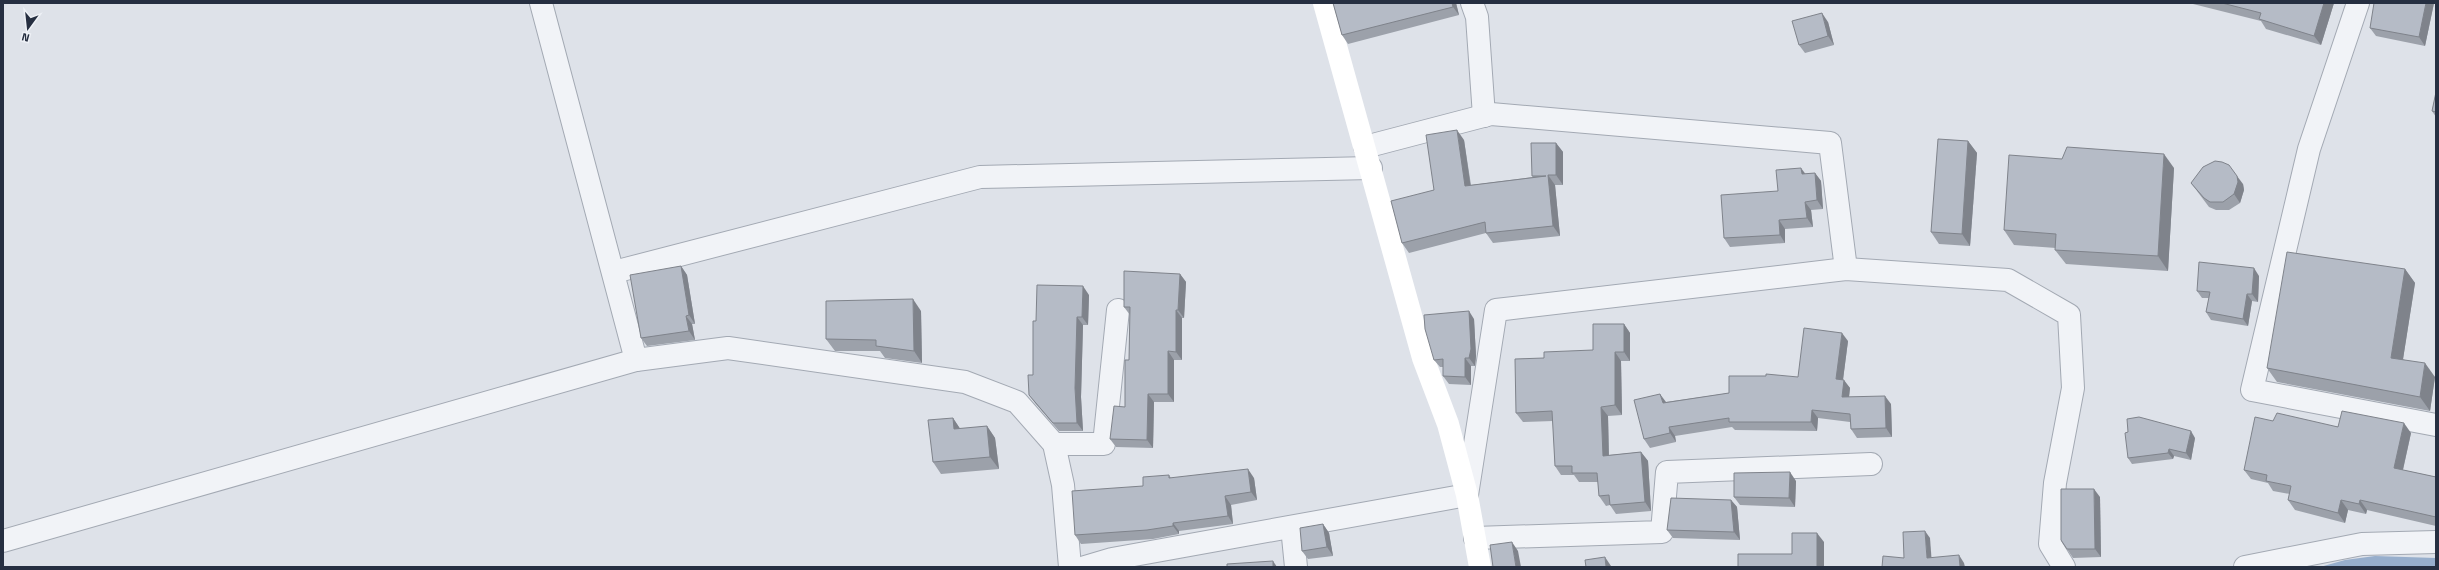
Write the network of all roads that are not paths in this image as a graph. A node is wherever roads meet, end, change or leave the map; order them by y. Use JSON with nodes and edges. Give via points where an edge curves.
{"nodes":[{"id":1,"x":541,"y":3,"type":"edge"},
{"id":2,"x":1324,"y":3,"type":"edge"},
{"id":3,"x":1472,"y":3,"type":"edge"},
{"id":4,"x":2358,"y":3,"type":"edge"},
{"id":5,"x":1484,"y":116,"type":"junction"},
{"id":6,"x":1365,"y":147,"type":"junction"},
{"id":7,"x":1371,"y":168,"type":"junction"},
{"id":8,"x":1846,"y":269,"type":"junction"},
{"id":9,"x":614,"y":272,"type":"junction"},
{"id":10,"x":1118,"y":310,"type":"dead end"},
{"id":11,"x":636,"y":360,"type":"junction"},
{"id":12,"x":2436,"y":425,"type":"edge"},
{"id":13,"x":1054,"y":444,"type":"junction"},
{"id":14,"x":1871,"y":464,"type":"dead end"},
{"id":15,"x":1467,"y":495,"type":"junction"},
{"id":16,"x":1292,"y":528,"type":"junction"},
{"id":17,"x":1475,"y":538,"type":"junction"},
{"id":18,"x":3,"y":541,"type":"edge"},
{"id":19,"x":2436,"y":542,"type":"edge"},
{"id":20,"x":1070,"y":567,"type":"edge"},
{"id":21,"x":1085,"y":567,"type":"edge"},
{"id":22,"x":1296,"y":567,"type":"edge"},
{"id":23,"x":1480,"y":567,"type":"edge"},
{"id":24,"x":2064,"y":567,"type":"edge"},
{"id":25,"x":2245,"y":567,"type":"edge"}],
"edges":[{"from":1,"to":9,"type":"street"},
{"from":2,"to":6,"type":"street"},
{"from":3,"to":5,"type":"street","via":[[1477,17]]},
{"from":4,"to":12,"type":"street","via":[[2309,148],[2252,390]]},
{"from":5,"to":6,"type":"street"},
{"from":5,"to":8,"type":"street","via":[[1491,114],[1830,144]]},
{"from":6,"to":7,"type":"street"},
{"from":7,"to":9,"type":"street","via":[[980,177]]},
{"from":7,"to":15,"type":"street","via":[[1423,358],[1448,424]]},
{"from":8,"to":15,"type":"street","via":[[1496,310]]},
{"from":8,"to":24,"type":"street","via":[[2008,280],[2070,315],[2073,388],[2055,483],[2050,544]]},
{"from":9,"to":11,"type":"street"},
{"from":10,"to":13,"type":"street","via":[[1104,444]]},
{"from":11,"to":13,"type":"street","via":[[728,348],[965,382],[1017,402]]},
{"from":11,"to":18,"type":"street"},
{"from":13,"to":20,"type":"street","via":[[1063,485]]},
{"from":14,"to":17,"type":"street","via":[[1667,472],[1662,532]]},
{"from":15,"to":16,"type":"street"},
{"from":15,"to":17,"type":"street"},
{"from":16,"to":21,"type":"street","via":[[1112,558]]},
{"from":16,"to":22,"type":"street"},
{"from":17,"to":23,"type":"street"},
{"from":19,"to":25,"type":"street","via":[[2362,544]]}]}
